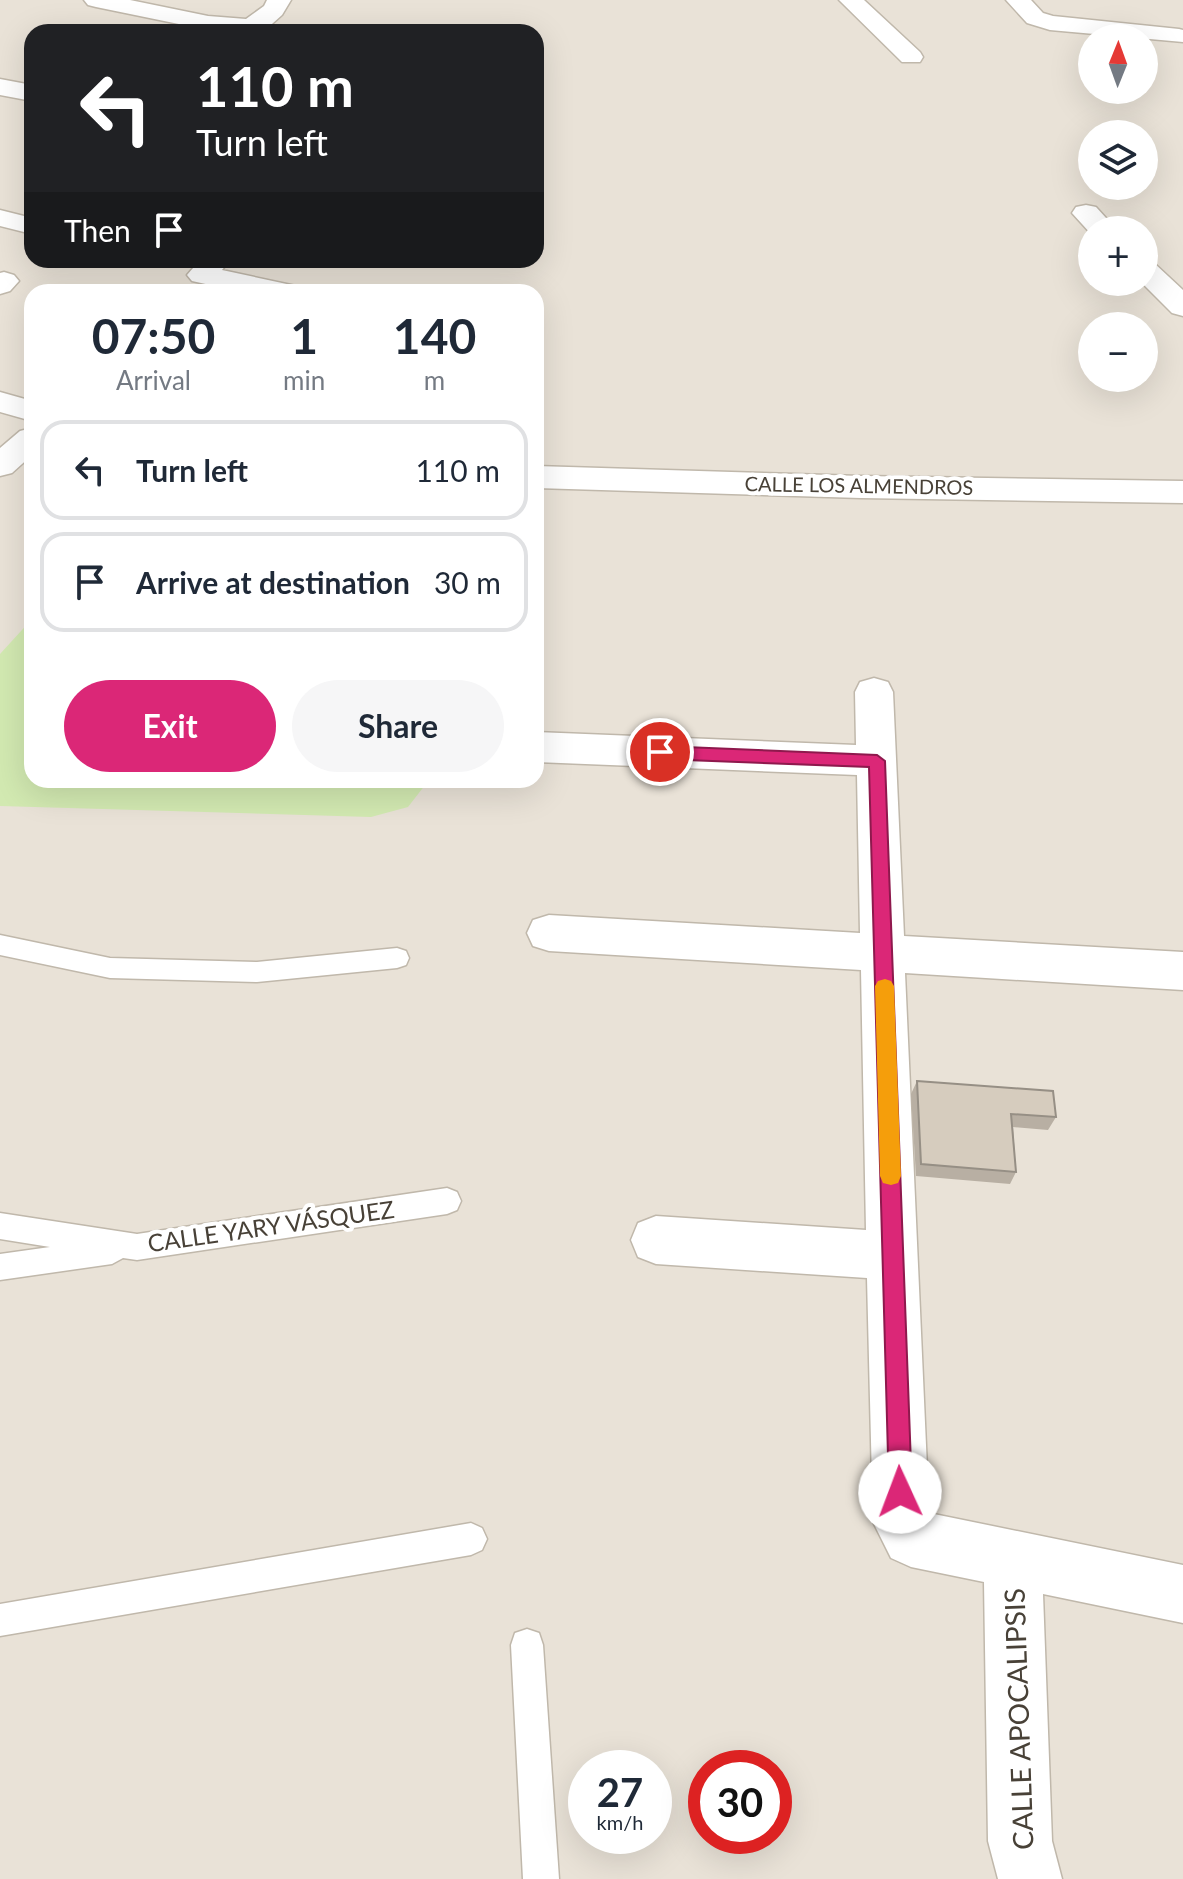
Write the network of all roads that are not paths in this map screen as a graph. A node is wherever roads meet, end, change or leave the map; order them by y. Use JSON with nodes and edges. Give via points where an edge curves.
{"nodes":[{"id":1,"x":96,"y":0,"type":"edge"},
{"id":2,"x":279,"y":0,"type":"edge"},
{"id":3,"x":851,"y":0,"type":"edge"},
{"id":4,"x":1018,"y":0,"type":"edge"},
{"id":5,"x":214,"y":24,"type":"edge"},
{"id":6,"x":258,"y":24,"type":"edge"},
{"id":7,"x":1179,"y":34,"type":"edge"},
{"id":8,"x":911,"y":57,"type":"dead end"},
{"id":9,"x":0,"y":87,"type":"edge"},
{"id":10,"x":24,"y":92,"type":"edge"},
{"id":11,"x":0,"y":218,"type":"edge"},
{"id":12,"x":24,"y":224,"type":"edge"},
{"id":13,"x":201,"y":276,"type":"edge"},
{"id":14,"x":1158,"y":283,"type":"edge"},
{"id":15,"x":244,"y":284,"type":"edge"},
{"id":16,"x":1183,"y":307,"type":"edge"},
{"id":17,"x":0,"y":402,"type":"edge"},
{"id":18,"x":24,"y":409,"type":"edge"},
{"id":19,"x":24,"y":445,"type":"edge"},
{"id":20,"x":0,"y":466,"type":"edge"},
{"id":21,"x":544,"y":477,"type":"edge"},
{"id":22,"x":1183,"y":492,"type":"edge"},
{"id":23,"x":874,"y":692,"type":"dead end"},
{"id":24,"x":544,"y":747,"type":"edge"},
{"id":25,"x":877,"y":761,"type":"junction"},
{"id":26,"x":549,"y":933,"type":"dead end"},
{"id":27,"x":0,"y":945,"type":"edge"},
{"id":28,"x":883,"y":953,"type":"junction"},
{"id":29,"x":397,"y":958,"type":"dead end"},
{"id":30,"x":1183,"y":971,"type":"edge"},
{"id":31,"x":447,"y":1201,"type":"dead end"},
{"id":32,"x":0,"y":1226,"type":"edge"},
{"id":33,"x":656,"y":1240,"type":"dead end"},
{"id":34,"x":137,"y":1247,"type":"junction"},
{"id":35,"x":893,"y":1256,"type":"junction"},
{"id":36,"x":0,"y":1267,"type":"edge"},
{"id":37,"x":471,"y":1539,"type":"dead end"},
{"id":38,"x":1013,"y":1558,"type":"junction"},
{"id":39,"x":1183,"y":1594,"type":"edge"},
{"id":40,"x":0,"y":1620,"type":"edge"},
{"id":41,"x":527,"y":1645,"type":"dead end"},
{"id":42,"x":541,"y":1879,"type":"edge"},
{"id":43,"x":1030,"y":1879,"type":"edge"}],
"edges":[{"from":1,"to":5,"type":"street"},
{"from":2,"to":6,"type":"street"},
{"from":3,"to":8,"type":"street"},
{"from":4,"to":7,"type":"street","via":[[1035,18],[1050,23]]},
{"from":9,"to":10,"type":"street"},
{"from":11,"to":12,"type":"street"},
{"from":13,"to":15,"type":"street"},
{"from":14,"to":16,"type":"street"},
{"from":17,"to":18,"type":"street"},
{"from":19,"to":20,"type":"street"},
{"from":21,"to":22,"type":"street","name":"CALLE LOS ALMENDROS"},
{"from":23,"to":25,"type":"street"},
{"from":24,"to":25,"type":"street"},
{"from":25,"to":28,"type":"street"},
{"from":26,"to":28,"type":"street"},
{"from":27,"to":29,"type":"lane","via":[[110,968],[257,972]]},
{"from":28,"to":30,"type":"street"},
{"from":28,"to":35,"type":"street"},
{"from":31,"to":34,"type":"lane","name":"CALLE YARY VÁSQUEZ"},
{"from":32,"to":34,"type":"lane","name":"CALLE YARY VÁSQUEZ"},
{"from":33,"to":35,"type":"street"},
{"from":34,"to":36,"type":"lane"},
{"from":35,"to":38,"type":"street","via":[[901,1522],[911,1538]]},
{"from":37,"to":40,"type":"lane"},
{"from":38,"to":39,"type":"street"},
{"from":38,"to":43,"type":"street","name":"CALLE APOCALIPSIS","via":[[1020,1841]]},
{"from":41,"to":42,"type":"lane"}]}
